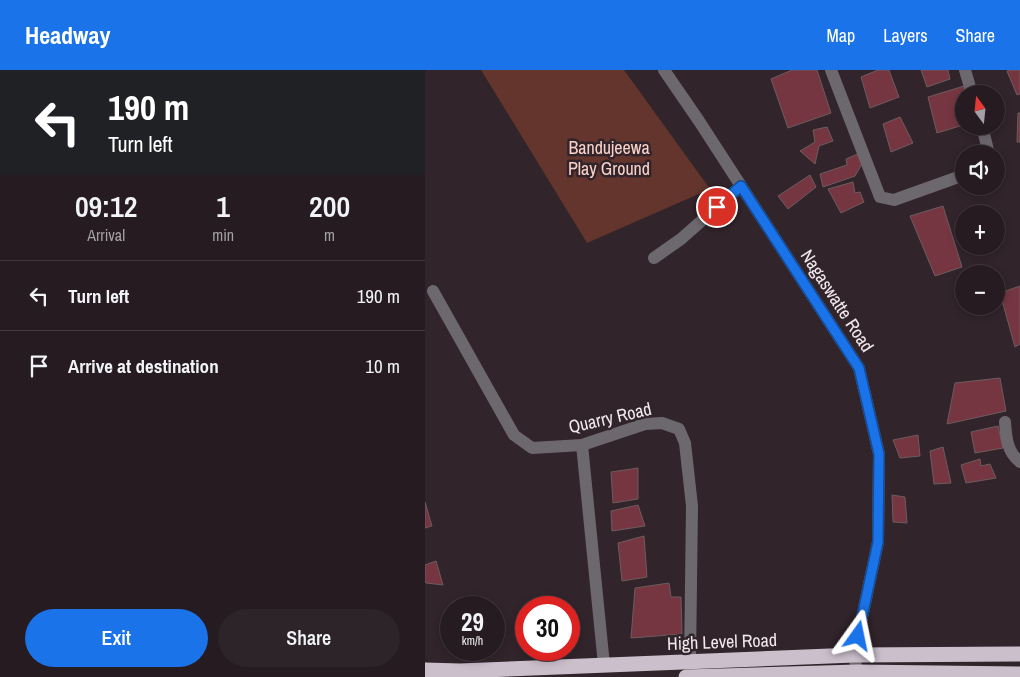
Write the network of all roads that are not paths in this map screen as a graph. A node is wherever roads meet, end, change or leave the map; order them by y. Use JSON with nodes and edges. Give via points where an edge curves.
{"nodes":[{"id":1,"x":664,"y":70,"type":"edge"},
{"id":2,"x":831,"y":70,"type":"edge"},
{"id":3,"x":965,"y":70,"type":"edge"},
{"id":4,"x":969,"y":85,"type":"edge"},
{"id":5,"x":955,"y":178,"type":"edge"},
{"id":6,"x":741,"y":186,"type":"junction"},
{"id":7,"x":654,"y":258,"type":"dead end"},
{"id":8,"x":433,"y":290,"type":"dead end"},
{"id":9,"x":1005,"y":422,"type":"dead end"},
{"id":10,"x":582,"y":445,"type":"junction"},
{"id":11,"x":1020,"y":462,"type":"edge"},
{"id":12,"x":1020,"y":654,"type":"edge"},
{"id":13,"x":854,"y":655,"type":"junction"},
{"id":14,"x":425,"y":659,"type":"edge"},
{"id":15,"x":690,"y":662,"type":"junction"},
{"id":16,"x":604,"y":666,"type":"junction"},
{"id":17,"x":425,"y":670,"type":"edge"},
{"id":18,"x":460,"y":672,"type":"junction"},
{"id":19,"x":857,"y":672,"type":"junction"},
{"id":20,"x":1020,"y":674,"type":"edge"},
{"id":21,"x":895,"y":675,"type":"edge"},
{"id":22,"x":686,"y":677,"type":"edge"},
{"id":23,"x":707,"y":677,"type":"edge"}],
"edges":[{"from":1,"to":6,"type":"street","name":"Nagaswatte Road"},
{"from":2,"to":5,"type":"street","via":[[880,197],[894,200]]},
{"from":3,"to":4,"type":"street"},
{"from":6,"to":7,"type":"street","via":[[681,239]]},
{"from":6,"to":13,"type":"street","name":"Nagaswatte Road","via":[[859,368],[879,454],[878,542]]},
{"from":8,"to":10,"type":"street","name":"Quarry Road","via":[[515,435],[532,448]]},
{"from":9,"to":11,"type":"street","via":[[1011,452]]},
{"from":10,"to":15,"type":"street","name":"Quarry Road","via":[[645,424],[662,423],[679,429],[685,443],[692,506]]},
{"from":10,"to":16,"type":"street"},
{"from":12,"to":13,"type":"highway","name":"High Level Road"},
{"from":13,"to":15,"type":"highway","name":"High Level Road"},
{"from":13,"to":19,"type":"street","name":"Nagaswatte Road"},
{"from":14,"to":18,"type":"highway"},
{"from":15,"to":16,"type":"highway","name":"High Level Road"},
{"from":16,"to":18,"type":"highway","name":"High Level Road"},
{"from":17,"to":18,"type":"highway","name":"High Level Road"},
{"from":19,"to":21,"type":"highway","name":"High Level Road"},
{"from":19,"to":23,"type":"highway","name":"High Level Road"},
{"from":20,"to":21,"type":"highway","name":"High Level Road"},
{"from":22,"to":23,"type":"highway","name":"High Level Road"}]}
